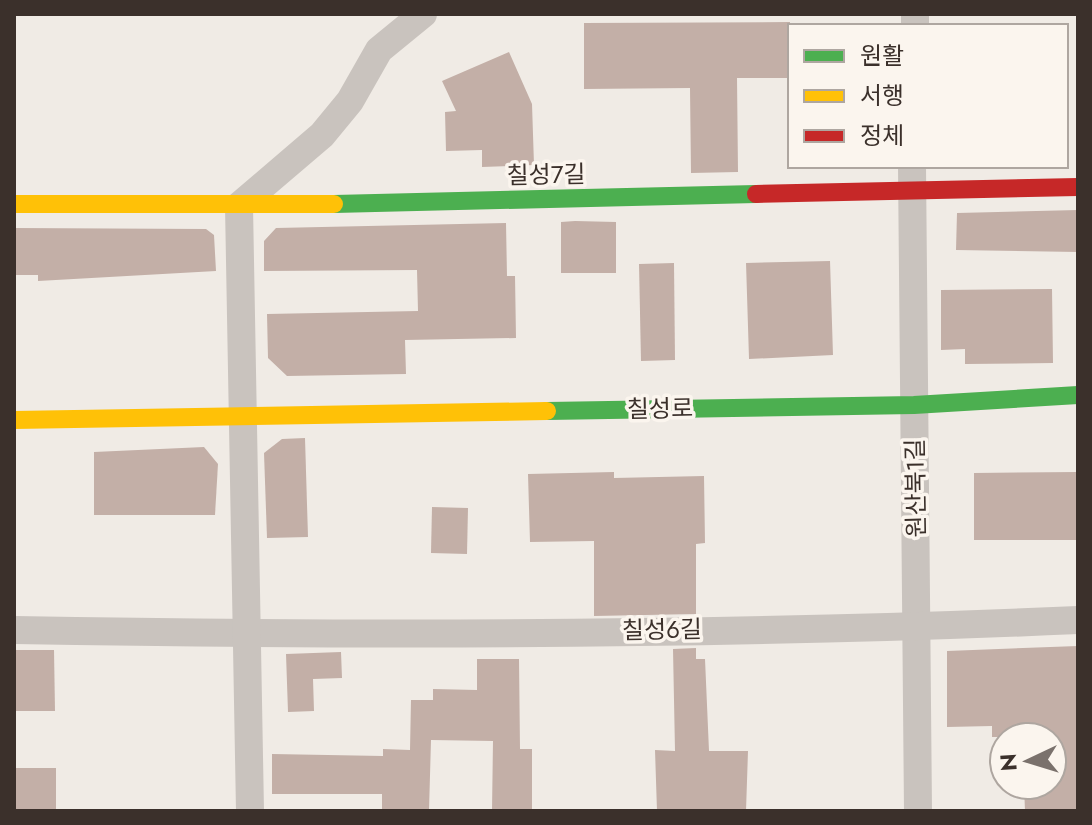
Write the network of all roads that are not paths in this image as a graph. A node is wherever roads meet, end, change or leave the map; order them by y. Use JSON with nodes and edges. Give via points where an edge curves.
{"nodes":[{"id":1,"x":423,"y":14,"type":"edge"},
{"id":2,"x":912,"y":178,"type":"edge"},
{"id":3,"x":1078,"y":187,"type":"edge"},
{"id":4,"x":14,"y":204,"type":"edge"},
{"id":5,"x":239,"y":206,"type":"junction"},
{"id":6,"x":1078,"y":395,"type":"edge"},
{"id":7,"x":914,"y":405,"type":"junction"},
{"id":8,"x":241,"y":416,"type":"junction"},
{"id":9,"x":14,"y":420,"type":"edge"},
{"id":10,"x":1078,"y":620,"type":"edge"},
{"id":11,"x":918,"y":627,"type":"junction"},
{"id":12,"x":14,"y":630,"type":"edge"},
{"id":13,"x":246,"y":634,"type":"junction"},
{"id":14,"x":250,"y":811,"type":"edge"},
{"id":15,"x":918,"y":811,"type":"edge"}],
"edges":[{"from":1,"to":5,"type":"street","via":[[379,50],[350,101],[322,135]]},
{"from":2,"to":3,"type":"street","name":"칠성7길"},
{"from":2,"to":5,"type":"street","name":"칠성7길"},
{"from":2,"to":7,"type":"street","name":"원산북1길"},
{"from":4,"to":5,"type":"street","name":"칠성7길"},
{"from":5,"to":8,"type":"street"},
{"from":6,"to":7,"type":"street","name":"칠성로"},
{"from":7,"to":8,"type":"street","name":"칠성로"},
{"from":7,"to":11,"type":"street","name":"원산북1길"},
{"from":8,"to":9,"type":"street","name":"칠성로"},
{"from":8,"to":13,"type":"street"},
{"from":10,"to":11,"type":"street","name":"칠성6길"},
{"from":11,"to":13,"type":"street","name":"칠성6길"},
{"from":11,"to":15,"type":"street","name":"원산북1길"},
{"from":12,"to":13,"type":"street","name":"칠성6길"},
{"from":13,"to":14,"type":"street"}]}
